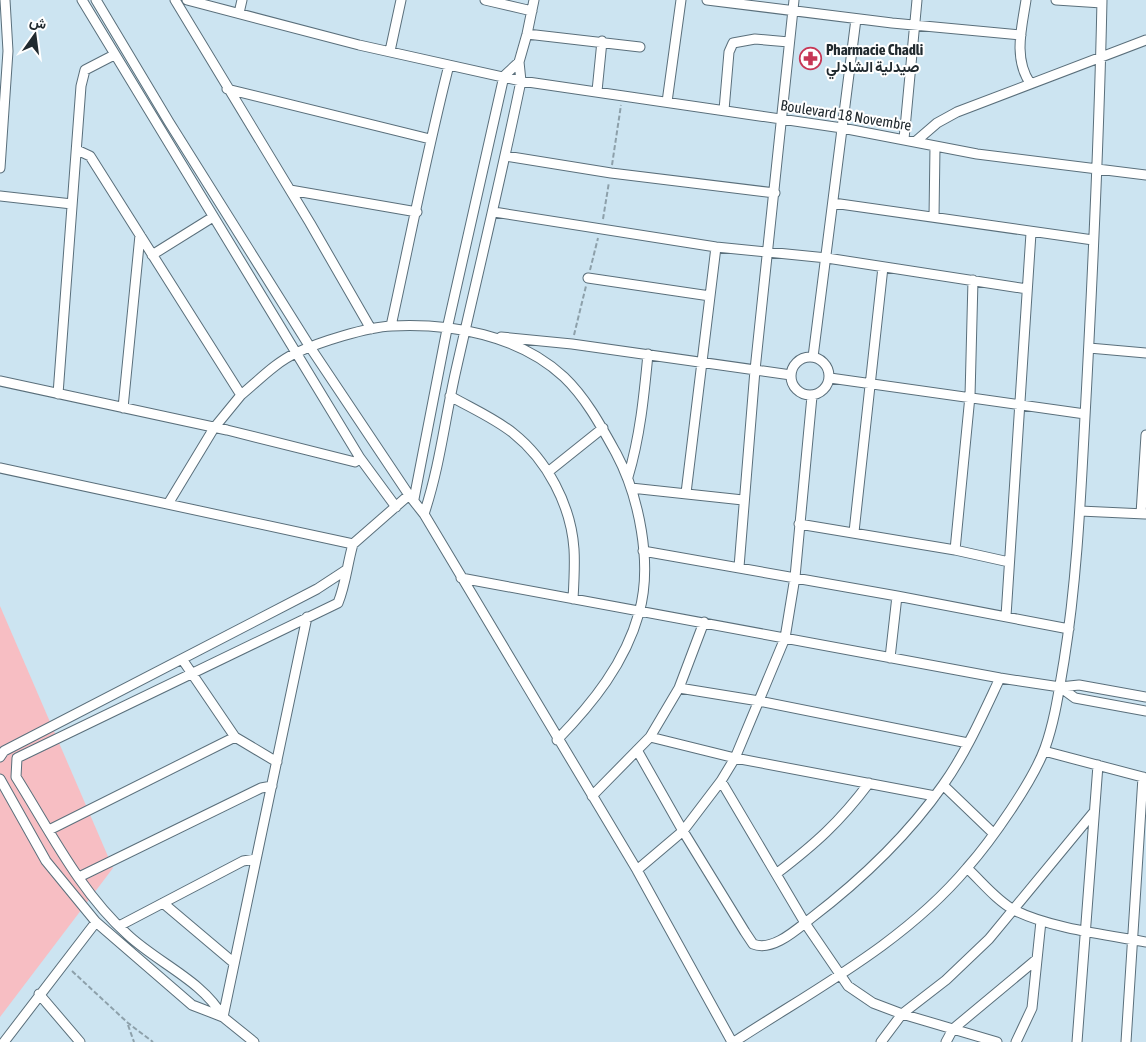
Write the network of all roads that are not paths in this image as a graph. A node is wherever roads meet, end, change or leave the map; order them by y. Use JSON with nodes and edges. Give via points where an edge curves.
{"nodes":[{"id":1,"x":5,"y":0,"type":"edge"},
{"id":2,"x":82,"y":0,"type":"edge"},
{"id":3,"x":96,"y":0,"type":"edge"},
{"id":4,"x":175,"y":0,"type":"edge"},
{"id":5,"x":187,"y":0,"type":"edge"},
{"id":6,"x":242,"y":0,"type":"edge"},
{"id":7,"x":401,"y":0,"type":"edge"},
{"id":8,"x":485,"y":0,"type":"edge"},
{"id":9,"x":534,"y":0,"type":"edge"},
{"id":10,"x":681,"y":0,"type":"edge"},
{"id":11,"x":707,"y":0,"type":"edge"},
{"id":12,"x":916,"y":0,"type":"edge"},
{"id":13,"x":1026,"y":0,"type":"edge"},
{"id":14,"x":1056,"y":0,"type":"edge"},
{"id":15,"x":1102,"y":2,"type":"edge"},
{"id":16,"x":794,"y":5,"type":"edge"},
{"id":17,"x":532,"y":11,"type":"junction"},
{"id":18,"x":239,"y":13,"type":"junction"},
{"id":19,"x":856,"y":18,"type":"junction"},
{"id":20,"x":914,"y":24,"type":"junction"},
{"id":21,"x":527,"y":34,"type":"junction"},
{"id":22,"x":1021,"y":35,"type":"junction"},
{"id":23,"x":1146,"y":40,"type":"edge"},
{"id":24,"x":602,"y":41,"type":"junction"},
{"id":25,"x":789,"y":42,"type":"junction"},
{"id":26,"x":640,"y":47,"type":"dead end"},
{"id":27,"x":390,"y":51,"type":"junction"},
{"id":28,"x":114,"y":55,"type":"junction"},
{"id":29,"x":1100,"y":57,"type":"junction"},
{"id":30,"x":131,"y":58,"type":"junction"},
{"id":31,"x":519,"y":62,"type":"junction"},
{"id":32,"x":121,"y":65,"type":"junction"},
{"id":33,"x":449,"y":65,"type":"junction"},
{"id":34,"x":504,"y":76,"type":"junction"},
{"id":35,"x":521,"y":81,"type":"junction"},
{"id":36,"x":1030,"y":83,"type":"junction"},
{"id":37,"x":227,"y":89,"type":"junction"},
{"id":38,"x":597,"y":92,"type":"junction"},
{"id":39,"x":667,"y":102,"type":"junction"},
{"id":40,"x":724,"y":110,"type":"junction"},
{"id":41,"x":783,"y":119,"type":"junction"},
{"id":42,"x":842,"y":128,"type":"junction"},
{"id":43,"x":430,"y":139,"type":"junction"},
{"id":44,"x":904,"y":139,"type":"junction"},
{"id":45,"x":915,"y":142,"type":"junction"},
{"id":46,"x":935,"y":147,"type":"junction"},
{"id":47,"x":77,"y":150,"type":"junction"},
{"id":48,"x":506,"y":156,"type":"junction"},
{"id":49,"x":0,"y":168,"type":"edge"},
{"id":50,"x":1098,"y":168,"type":"junction"},
{"id":51,"x":1146,"y":175,"type":"edge"},
{"id":52,"x":290,"y":190,"type":"junction"},
{"id":53,"x":775,"y":194,"type":"junction"},
{"id":54,"x":0,"y":196,"type":"edge"},
{"id":55,"x":833,"y":203,"type":"junction"},
{"id":56,"x":72,"y":204,"type":"junction"},
{"id":57,"x":417,"y":212,"type":"junction"},
{"id":58,"x":494,"y":212,"type":"junction"},
{"id":59,"x":213,"y":217,"type":"junction"},
{"id":60,"x":934,"y":217,"type":"junction"},
{"id":61,"x":1032,"y":233,"type":"junction"},
{"id":62,"x":140,"y":235,"type":"junction"},
{"id":63,"x":1093,"y":240,"type":"junction"},
{"id":64,"x":716,"y":247,"type":"junction"},
{"id":65,"x":769,"y":252,"type":"junction"},
{"id":66,"x":152,"y":254,"type":"junction"},
{"id":67,"x":827,"y":258,"type":"junction"},
{"id":68,"x":883,"y":267,"type":"junction"},
{"id":69,"x":588,"y":278,"type":"dead end"},
{"id":70,"x":973,"y":280,"type":"junction"},
{"id":71,"x":1027,"y":289,"type":"junction"},
{"id":72,"x":710,"y":296,"type":"junction"},
{"id":73,"x":391,"y":326,"type":"junction"},
{"id":74,"x":370,"y":329,"type":"junction"},
{"id":75,"x":447,"y":329,"type":"junction"},
{"id":76,"x":465,"y":331,"type":"junction"},
{"id":77,"x":492,"y":337,"type":"junction"},
{"id":78,"x":310,"y":347,"type":"junction"},
{"id":79,"x":1089,"y":348,"type":"junction"},
{"id":80,"x":296,"y":353,"type":"junction"},
{"id":81,"x":1146,"y":353,"type":"edge"},
{"id":82,"x":648,"y":354,"type":"junction"},
{"id":83,"x":813,"y":358,"type":"junction"},
{"id":84,"x":701,"y":363,"type":"junction"},
{"id":85,"x":755,"y":370,"type":"junction"},
{"id":86,"x":791,"y":375,"type":"junction"},
{"id":87,"x":830,"y":378,"type":"junction"},
{"id":88,"x":0,"y":382,"type":"edge"},
{"id":89,"x":870,"y":382,"type":"junction"},
{"id":90,"x":58,"y":394,"type":"junction"},
{"id":91,"x":241,"y":395,"type":"junction"},
{"id":92,"x":450,"y":396,"type":"junction"},
{"id":93,"x":812,"y":396,"type":"junction"},
{"id":94,"x":970,"y":396,"type":"junction"},
{"id":95,"x":1019,"y":404,"type":"junction"},
{"id":96,"x":123,"y":408,"type":"junction"},
{"id":97,"x":1085,"y":414,"type":"junction"},
{"id":98,"x":214,"y":428,"type":"junction"},
{"id":99,"x":603,"y":428,"type":"junction"},
{"id":100,"x":1146,"y":435,"type":"edge"},
{"id":101,"x":360,"y":458,"type":"junction"},
{"id":102,"x":0,"y":468,"type":"edge"},
{"id":103,"x":548,"y":472,"type":"junction"},
{"id":104,"x":628,"y":477,"type":"junction"},
{"id":105,"x":631,"y":488,"type":"junction"},
{"id":106,"x":686,"y":493,"type":"junction"},
{"id":107,"x":411,"y":497,"type":"junction"},
{"id":108,"x":743,"y":500,"type":"junction"},
{"id":109,"x":168,"y":504,"type":"junction"},
{"id":110,"x":396,"y":507,"type":"junction"},
{"id":111,"x":1080,"y":511,"type":"junction"},
{"id":112,"x":424,"y":514,"type":"junction"},
{"id":113,"x":1143,"y":514,"type":"edge"},
{"id":114,"x":799,"y":524,"type":"junction"},
{"id":115,"x":854,"y":532,"type":"junction"},
{"id":116,"x":354,"y":544,"type":"junction"},
{"id":117,"x":955,"y":550,"type":"junction"},
{"id":118,"x":643,"y":552,"type":"junction"},
{"id":119,"x":1009,"y":562,"type":"junction"},
{"id":120,"x":739,"y":568,"type":"junction"},
{"id":121,"x":346,"y":570,"type":"junction"},
{"id":122,"x":795,"y":577,"type":"junction"},
{"id":123,"x":461,"y":578,"type":"junction"},
{"id":124,"x":897,"y":596,"type":"junction"},
{"id":125,"x":573,"y":599,"type":"junction"},
{"id":126,"x":640,"y":611,"type":"junction"},
{"id":127,"x":1006,"y":616,"type":"junction"},
{"id":128,"x":307,"y":617,"type":"junction"},
{"id":129,"x":704,"y":622,"type":"junction"},
{"id":130,"x":1069,"y":629,"type":"junction"},
{"id":131,"x":785,"y":638,"type":"junction"},
{"id":132,"x":890,"y":658,"type":"junction"},
{"id":133,"x":182,"y":659,"type":"junction"},
{"id":134,"x":191,"y":674,"type":"junction"},
{"id":135,"x":1000,"y":678,"type":"junction"},
{"id":136,"x":1060,"y":687,"type":"junction"},
{"id":137,"x":679,"y":688,"type":"junction"},
{"id":138,"x":1146,"y":697,"type":"edge"},
{"id":139,"x":759,"y":701,"type":"junction"},
{"id":140,"x":1146,"y":711,"type":"edge"},
{"id":141,"x":235,"y":737,"type":"junction"},
{"id":142,"x":650,"y":737,"type":"junction"},
{"id":143,"x":557,"y":740,"type":"junction"},
{"id":144,"x":968,"y":743,"type":"junction"},
{"id":145,"x":637,"y":750,"type":"junction"},
{"id":146,"x":1044,"y":751,"type":"junction"},
{"id":147,"x":0,"y":756,"type":"edge"},
{"id":148,"x":735,"y":758,"type":"junction"},
{"id":149,"x":16,"y":761,"type":"junction"},
{"id":150,"x":277,"y":762,"type":"junction"},
{"id":151,"x":1098,"y":765,"type":"junction"},
{"id":152,"x":1144,"y":778,"type":"edge"},
{"id":153,"x":0,"y":779,"type":"edge"},
{"id":154,"x":720,"y":781,"type":"junction"},
{"id":155,"x":869,"y":783,"type":"junction"},
{"id":156,"x":944,"y":785,"type":"junction"},
{"id":157,"x":272,"y":786,"type":"junction"},
{"id":158,"x":592,"y":796,"type":"junction"},
{"id":159,"x":935,"y":796,"type":"junction"},
{"id":160,"x":1093,"y":813,"type":"junction"},
{"id":161,"x":49,"y":830,"type":"junction"},
{"id":162,"x":683,"y":831,"type":"junction"},
{"id":163,"x":993,"y":834,"type":"junction"},
{"id":164,"x":256,"y":859,"type":"junction"},
{"id":165,"x":968,"y":868,"type":"junction"},
{"id":166,"x":636,"y":870,"type":"junction"},
{"id":167,"x":776,"y":874,"type":"junction"},
{"id":168,"x":78,"y":877,"type":"junction"},
{"id":169,"x":163,"y":903,"type":"junction"},
{"id":170,"x":1013,"y":909,"type":"junction"},
{"id":171,"x":1041,"y":921,"type":"junction"},
{"id":172,"x":96,"y":922,"type":"junction"},
{"id":173,"x":805,"y":923,"type":"junction"},
{"id":174,"x":119,"y":926,"type":"junction"},
{"id":175,"x":1085,"y":930,"type":"junction"},
{"id":176,"x":1134,"y":940,"type":"junction"},
{"id":177,"x":1146,"y":942,"type":"edge"},
{"id":178,"x":1037,"y":959,"type":"junction"},
{"id":179,"x":234,"y":963,"type":"junction"},
{"id":180,"x":838,"y":974,"type":"junction"},
{"id":181,"x":39,"y":994,"type":"junction"},
{"id":182,"x":902,"y":1014,"type":"junction"},
{"id":183,"x":223,"y":1017,"type":"junction"},
{"id":184,"x":953,"y":1029,"type":"junction"},
{"id":185,"x":4,"y":1042,"type":"edge"},
{"id":186,"x":80,"y":1042,"type":"edge"},
{"id":187,"x":254,"y":1042,"type":"edge"},
{"id":188,"x":733,"y":1042,"type":"edge"},
{"id":189,"x":881,"y":1042,"type":"edge"},
{"id":190,"x":946,"y":1042,"type":"edge"},
{"id":191,"x":997,"y":1042,"type":"edge"},
{"id":192,"x":1016,"y":1042,"type":"edge"},
{"id":193,"x":1077,"y":1042,"type":"edge"},
{"id":194,"x":1126,"y":1042,"type":"edge"}],
"edges":[{"from":1,"to":49,"type":"street","via":[[8,51]]},
{"from":2,"to":28,"type":"street"},
{"from":3,"to":30,"type":"street"},
{"from":4,"to":37,"type":"street"},
{"from":5,"to":18,"type":"street","name":"Boulevard 18 Novembre"},
{"from":6,"to":18,"type":"street"},
{"from":7,"to":27,"type":"street"},
{"from":8,"to":17,"type":"street"},
{"from":9,"to":17,"type":"street"},
{"from":10,"to":39,"type":"street"},
{"from":11,"to":16,"type":"street"},
{"from":12,"to":20,"type":"street"},
{"from":13,"to":22,"type":"street"},
{"from":14,"to":15,"type":"street"},
{"from":15,"to":29,"type":"street"},
{"from":16,"to":19,"type":"street"},
{"from":16,"to":25,"type":"street"},
{"from":17,"to":21,"type":"street"},
{"from":18,"to":27,"type":"street","name":"Boulevard 18 Novembre"},
{"from":19,"to":20,"type":"street"},
{"from":19,"to":42,"type":"street"},
{"from":20,"to":22,"type":"street"},
{"from":20,"to":44,"type":"street"},
{"from":21,"to":24,"type":"street"},
{"from":21,"to":31,"type":"street"},
{"from":22,"to":36,"type":"street","via":[[1022,69]]},
{"from":23,"to":29,"type":"street","name":"Boulevard 18 Novembre"},
{"from":24,"to":26,"type":"street"},
{"from":24,"to":38,"type":"street"},
{"from":25,"to":40,"type":"street","via":[[755,39],[732,43]]},
{"from":25,"to":41,"type":"street"},
{"from":27,"to":33,"type":"street","name":"Boulevard 18 Novembre"},
{"from":28,"to":32,"type":"street"},
{"from":28,"to":47,"type":"street","via":[[85,70]]},
{"from":29,"to":36,"type":"street","name":"Boulevard 18 Novembre"},
{"from":29,"to":50,"type":"street"},
{"from":30,"to":32,"type":"street"},
{"from":30,"to":78,"type":"street"},
{"from":31,"to":34,"type":"street"},
{"from":31,"to":35,"type":"street"},
{"from":32,"to":59,"type":"street"},
{"from":33,"to":34,"type":"street","name":"Boulevard 18 Novembre"},
{"from":33,"to":43,"type":"street"},
{"from":34,"to":35,"type":"street","name":"Boulevard 18 Novembre"},
{"from":34,"to":75,"type":"street"},
{"from":35,"to":38,"type":"street","name":"Boulevard 18 Novembre"},
{"from":35,"to":48,"type":"street"},
{"from":36,"to":45,"type":"street","name":"Boulevard 18 Novembre","via":[[946,117]]},
{"from":37,"to":43,"type":"street"},
{"from":37,"to":52,"type":"street"},
{"from":38,"to":39,"type":"street","name":"Boulevard 18 Novembre"},
{"from":39,"to":40,"type":"street","name":"Boulevard 18 Novembre"},
{"from":40,"to":41,"type":"street","name":"Boulevard 18 Novembre"},
{"from":41,"to":42,"type":"street","name":"Boulevard 18 Novembre"},
{"from":41,"to":53,"type":"street"},
{"from":42,"to":44,"type":"street","name":"Boulevard 18 Novembre"},
{"from":42,"to":55,"type":"street"},
{"from":43,"to":57,"type":"street"},
{"from":44,"to":45,"type":"street","name":"Boulevard 18 Novembre"},
{"from":45,"to":46,"type":"street"},
{"from":46,"to":50,"type":"street"},
{"from":46,"to":60,"type":"street"},
{"from":47,"to":56,"type":"street"},
{"from":47,"to":62,"type":"street","via":[[90,156]]},
{"from":48,"to":53,"type":"street"},
{"from":48,"to":58,"type":"street"},
{"from":50,"to":51,"type":"street"},
{"from":50,"to":63,"type":"street"},
{"from":52,"to":57,"type":"street"},
{"from":52,"to":74,"type":"street"},
{"from":53,"to":65,"type":"street"},
{"from":54,"to":56,"type":"street"},
{"from":55,"to":60,"type":"street"},
{"from":55,"to":67,"type":"street"},
{"from":56,"to":90,"type":"street"},
{"from":57,"to":73,"type":"street"},
{"from":58,"to":64,"type":"street"},
{"from":58,"to":76,"type":"street"},
{"from":59,"to":66,"type":"street"},
{"from":59,"to":80,"type":"street"},
{"from":60,"to":61,"type":"street"},
{"from":61,"to":63,"type":"street"},
{"from":61,"to":71,"type":"street"},
{"from":62,"to":66,"type":"street"},
{"from":62,"to":96,"type":"street"},
{"from":63,"to":79,"type":"street"},
{"from":64,"to":65,"type":"street"},
{"from":64,"to":72,"type":"street"},
{"from":65,"to":67,"type":"street"},
{"from":65,"to":85,"type":"street"},
{"from":66,"to":91,"type":"street"},
{"from":67,"to":68,"type":"street"},
{"from":67,"to":83,"type":"street"},
{"from":68,"to":70,"type":"street"},
{"from":68,"to":89,"type":"street"},
{"from":69,"to":72,"type":"street"},
{"from":70,"to":71,"type":"street"},
{"from":70,"to":94,"type":"street"},
{"from":71,"to":95,"type":"street"},
{"from":72,"to":84,"type":"street"},
{"from":73,"to":74,"type":"street"},
{"from":73,"to":75,"type":"street"},
{"from":74,"to":78,"type":"street"},
{"from":75,"to":76,"type":"street"},
{"from":75,"to":107,"type":"street"},
{"from":76,"to":77,"type":"street"},
{"from":76,"to":92,"type":"street"},
{"from":77,"to":82,"type":"street"},
{"from":77,"to":99,"type":"street","via":[[546,362],[565,378]]},
{"from":78,"to":80,"type":"street"},
{"from":78,"to":107,"type":"street"},
{"from":79,"to":81,"type":"street"},
{"from":79,"to":97,"type":"street"},
{"from":80,"to":91,"type":"street"},
{"from":80,"to":101,"type":"street"},
{"from":82,"to":84,"type":"street"},
{"from":82,"to":104,"type":"street","via":[[636,455]]},
{"from":83,"to":86,"type":"street","via":[[798,361]]},
{"from":83,"to":87,"type":"street","via":[[824,362]]},
{"from":84,"to":85,"type":"street"},
{"from":84,"to":106,"type":"street"},
{"from":85,"to":86,"type":"street"},
{"from":85,"to":108,"type":"street"},
{"from":86,"to":93,"type":"street","via":[[797,390]]},
{"from":87,"to":89,"type":"street"},
{"from":87,"to":93,"type":"street","via":[[826,388]]},
{"from":88,"to":90,"type":"street"},
{"from":89,"to":94,"type":"street"},
{"from":89,"to":115,"type":"street"},
{"from":90,"to":96,"type":"street"},
{"from":91,"to":98,"type":"street"},
{"from":92,"to":103,"type":"street","via":[[511,432],[525,443]]},
{"from":92,"to":112,"type":"street","via":[[436,478]]},
{"from":93,"to":114,"type":"street"},
{"from":94,"to":95,"type":"street"},
{"from":94,"to":117,"type":"street"},
{"from":95,"to":97,"type":"street"},
{"from":95,"to":119,"type":"street"},
{"from":96,"to":98,"type":"street"},
{"from":97,"to":111,"type":"street"},
{"from":98,"to":101,"type":"street","via":[[356,462]]},
{"from":98,"to":109,"type":"street"},
{"from":99,"to":103,"type":"street"},
{"from":99,"to":104,"type":"street"},
{"from":100,"to":113,"type":"street"},
{"from":101,"to":110,"type":"street"},
{"from":102,"to":109,"type":"street"},
{"from":103,"to":125,"type":"street","via":[[560,492],[574,548]]},
{"from":104,"to":105,"type":"street"},
{"from":105,"to":106,"type":"street"},
{"from":105,"to":118,"type":"street"},
{"from":106,"to":108,"type":"street"},
{"from":107,"to":110,"type":"street"},
{"from":107,"to":112,"type":"street"},
{"from":108,"to":120,"type":"street"},
{"from":109,"to":116,"type":"street"},
{"from":110,"to":116,"type":"street"},
{"from":111,"to":113,"type":"street"},
{"from":111,"to":130,"type":"street"},
{"from":112,"to":123,"type":"street"},
{"from":114,"to":115,"type":"street"},
{"from":114,"to":122,"type":"street"},
{"from":115,"to":117,"type":"street"},
{"from":116,"to":121,"type":"street"},
{"from":117,"to":119,"type":"street"},
{"from":118,"to":120,"type":"street"},
{"from":118,"to":126,"type":"street"},
{"from":119,"to":127,"type":"street"},
{"from":120,"to":122,"type":"street"},
{"from":121,"to":128,"type":"street","via":[[347,581],[338,603]]},
{"from":121,"to":133,"type":"street","via":[[317,589]]},
{"from":122,"to":124,"type":"street"},
{"from":122,"to":131,"type":"street"},
{"from":123,"to":125,"type":"street"},
{"from":123,"to":143,"type":"street"},
{"from":124,"to":127,"type":"street"},
{"from":124,"to":132,"type":"street"},
{"from":125,"to":126,"type":"street"},
{"from":126,"to":129,"type":"street"},
{"from":126,"to":143,"type":"street","via":[[627,648],[612,673],[587,710]]},
{"from":127,"to":130,"type":"street"},
{"from":128,"to":134,"type":"street"},
{"from":128,"to":150,"type":"street"},
{"from":129,"to":131,"type":"street"},
{"from":129,"to":137,"type":"street"},
{"from":130,"to":136,"type":"street"},
{"from":131,"to":132,"type":"street"},
{"from":131,"to":139,"type":"street"},
{"from":132,"to":135,"type":"street"},
{"from":133,"to":134,"type":"street"},
{"from":133,"to":147,"type":"street","via":[[4,751]]},
{"from":134,"to":141,"type":"street"},
{"from":134,"to":149,"type":"street"},
{"from":135,"to":136,"type":"street"},
{"from":135,"to":144,"type":"street"},
{"from":136,"to":138,"type":"street","via":[[1079,685]]},
{"from":136,"to":140,"type":"street","via":[[1075,698]]},
{"from":136,"to":146,"type":"street"},
{"from":137,"to":139,"type":"street"},
{"from":137,"to":142,"type":"street"},
{"from":139,"to":144,"type":"street"},
{"from":139,"to":148,"type":"street"},
{"from":141,"to":150,"type":"street"},
{"from":141,"to":161,"type":"street"},
{"from":142,"to":145,"type":"street"},
{"from":142,"to":148,"type":"street"},
{"from":143,"to":158,"type":"street"},
{"from":144,"to":156,"type":"street"},
{"from":145,"to":158,"type":"street"},
{"from":145,"to":162,"type":"street"},
{"from":146,"to":151,"type":"street"},
{"from":146,"to":163,"type":"street"},
{"from":147,"to":149,"type":"street"},
{"from":148,"to":154,"type":"street"},
{"from":148,"to":155,"type":"street"},
{"from":149,"to":161,"type":"street","via":[[16,777]]},
{"from":150,"to":157,"type":"street"},
{"from":151,"to":152,"type":"street"},
{"from":151,"to":160,"type":"street"},
{"from":152,"to":176,"type":"street"},
{"from":153,"to":172,"type":"street","via":[[46,861]]},
{"from":154,"to":162,"type":"street"},
{"from":154,"to":167,"type":"street"},
{"from":155,"to":159,"type":"street"},
{"from":155,"to":167,"type":"street","via":[[824,837]]},
{"from":156,"to":159,"type":"street"},
{"from":156,"to":163,"type":"street"},
{"from":157,"to":164,"type":"street"},
{"from":157,"to":168,"type":"street","via":[[261,788]]},
{"from":158,"to":166,"type":"street"},
{"from":159,"to":173,"type":"street","via":[[907,832],[861,879]]},
{"from":160,"to":170,"type":"street"},
{"from":160,"to":175,"type":"street"},
{"from":161,"to":168,"type":"street"},
{"from":162,"to":166,"type":"street"},
{"from":162,"to":173,"type":"street","via":[[753,944],[767,945]]},
{"from":163,"to":165,"type":"street"},
{"from":164,"to":169,"type":"street","via":[[243,861]]},
{"from":164,"to":179,"type":"street"},
{"from":165,"to":170,"type":"street"},
{"from":165,"to":180,"type":"street","via":[[914,922],[865,959]]},
{"from":166,"to":188,"type":"street"},
{"from":167,"to":173,"type":"street"},
{"from":168,"to":174,"type":"street"},
{"from":169,"to":174,"type":"street"},
{"from":169,"to":179,"type":"street"},
{"from":170,"to":171,"type":"street"},
{"from":170,"to":182,"type":"street","via":[[946,980]]},
{"from":171,"to":175,"type":"street"},
{"from":171,"to":178,"type":"street"},
{"from":172,"to":181,"type":"street"},
{"from":172,"to":183,"type":"street","via":[[192,1005]]},
{"from":173,"to":180,"type":"street"},
{"from":174,"to":183,"type":"street","via":[[214,1001]]},
{"from":175,"to":176,"type":"street"},
{"from":175,"to":193,"type":"street"},
{"from":176,"to":177,"type":"street"},
{"from":176,"to":194,"type":"street"},
{"from":178,"to":184,"type":"street"},
{"from":178,"to":192,"type":"street","via":[[1032,1008]]},
{"from":179,"to":183,"type":"street"},
{"from":180,"to":182,"type":"street","via":[[856,993]]},
{"from":180,"to":188,"type":"street"},
{"from":181,"to":185,"type":"street"},
{"from":181,"to":186,"type":"street"},
{"from":182,"to":184,"type":"street"},
{"from":182,"to":189,"type":"street"},
{"from":183,"to":187,"type":"street"},
{"from":184,"to":190,"type":"street"},
{"from":184,"to":191,"type":"street"}]}
